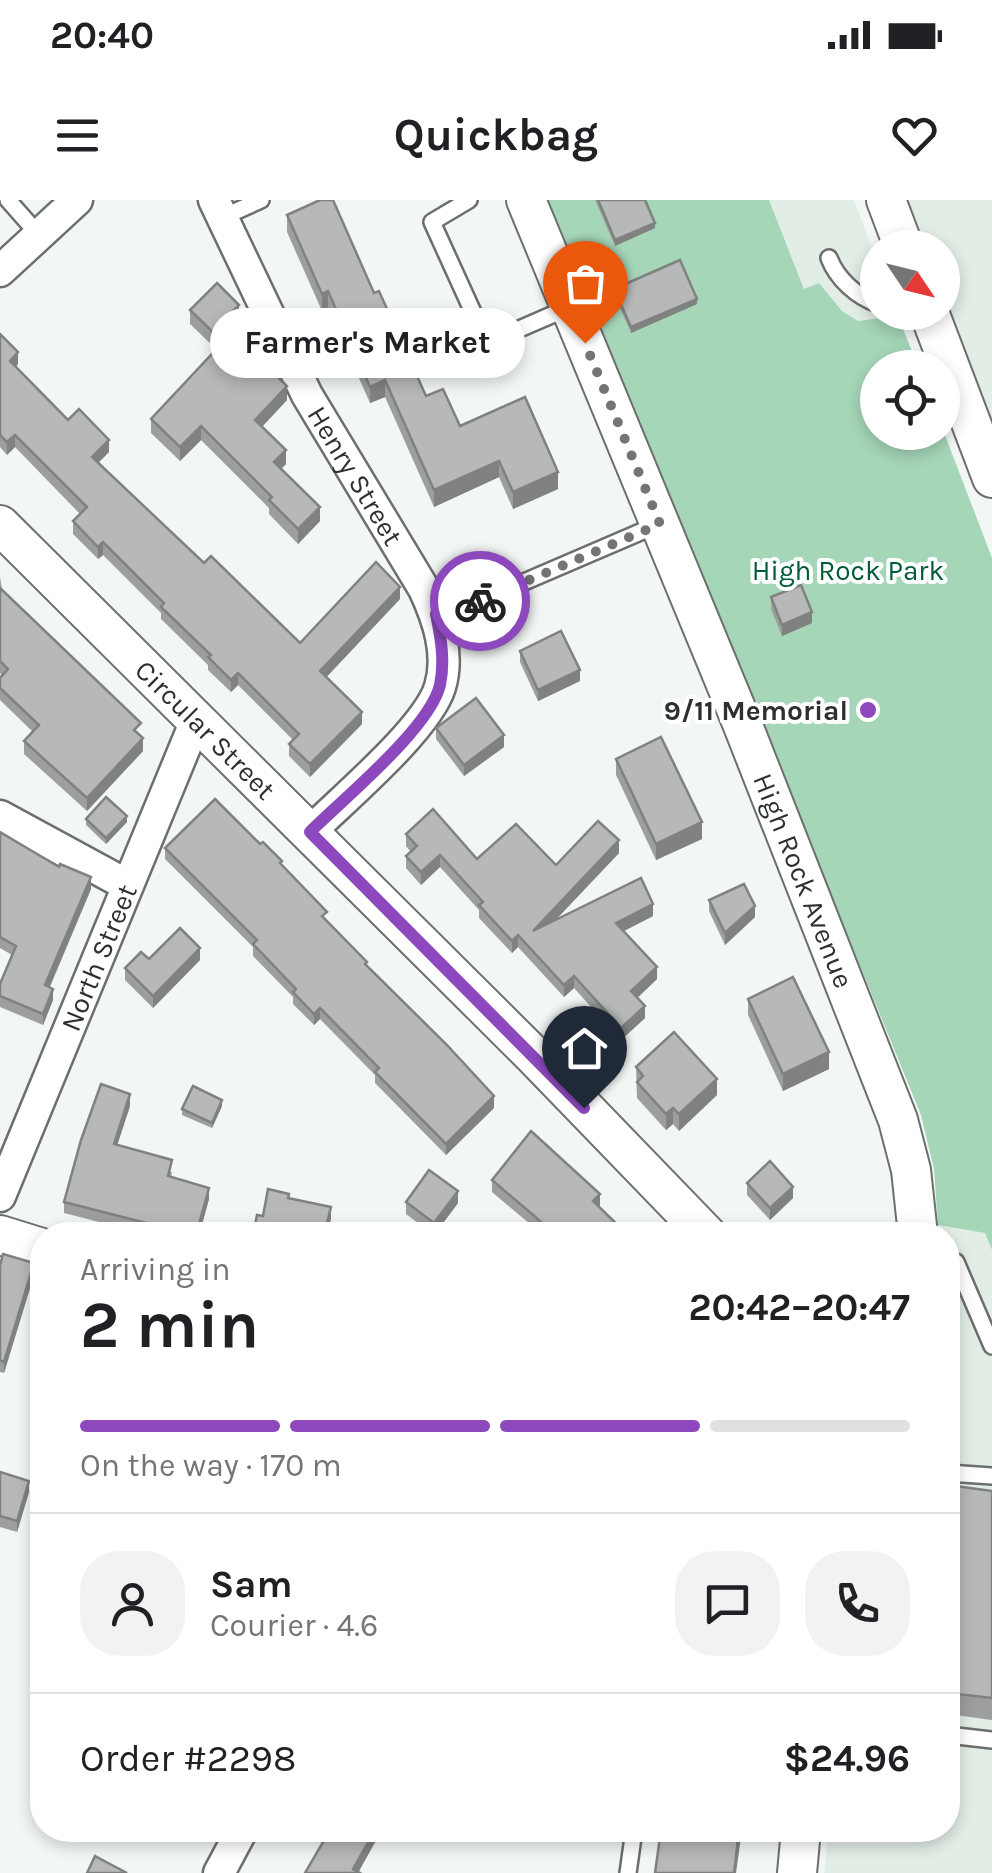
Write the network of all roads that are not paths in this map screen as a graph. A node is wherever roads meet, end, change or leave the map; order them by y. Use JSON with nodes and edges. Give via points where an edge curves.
{"nodes":[{"id":1,"x":8,"y":200,"type":"edge"},
{"id":2,"x":77,"y":200,"type":"edge"},
{"id":3,"x":261,"y":200,"type":"edge"},
{"id":4,"x":469,"y":200,"type":"edge"},
{"id":5,"x":526,"y":200,"type":"edge"},
{"id":6,"x":886,"y":200,"type":"edge"},
{"id":7,"x":218,"y":209,"type":"edge"},
{"id":8,"x":897,"y":230,"type":"edge"},
{"id":9,"x":38,"y":234,"type":"junction"},
{"id":10,"x":828,"y":258,"type":"dead end"},
{"id":11,"x":0,"y":271,"type":"edge"},
{"id":12,"x":860,"y":298,"type":"edge"},
{"id":13,"x":570,"y":307,"type":"junction"},
{"id":14,"x":936,"y":330,"type":"edge"},
{"id":15,"x":992,"y":478,"type":"edge"},
{"id":16,"x":660,"y":524,"type":"junction"},
{"id":17,"x":0,"y":525,"type":"edge"},
{"id":18,"x":436,"y":614,"type":"junction"},
{"id":19,"x":197,"y":718,"type":"junction"},
{"id":20,"x":0,"y":816,"type":"edge"},
{"id":21,"x":310,"y":832,"type":"junction"},
{"id":22,"x":127,"y":885,"type":"junction"},
{"id":23,"x":0,"y":1196,"type":"edge"},
{"id":24,"x":694,"y":1222,"type":"edge"},
{"id":25,"x":917,"y":1222,"type":"edge"},
{"id":26,"x":0,"y":1236,"type":"edge"},
{"id":27,"x":30,"y":1245,"type":"edge"},
{"id":28,"x":960,"y":1271,"type":"edge"},
{"id":29,"x":992,"y":1346,"type":"edge"},
{"id":30,"x":960,"y":1474,"type":"edge"},
{"id":31,"x":992,"y":1476,"type":"edge"},
{"id":32,"x":960,"y":1736,"type":"edge"},
{"id":33,"x":992,"y":1740,"type":"edge"},
{"id":34,"x":236,"y":1842,"type":"edge"},
{"id":35,"x":632,"y":1842,"type":"edge"},
{"id":36,"x":800,"y":1842,"type":"edge"},
{"id":37,"x":219,"y":1873,"type":"edge"},
{"id":38,"x":628,"y":1873,"type":"edge"},
{"id":39,"x":797,"y":1873,"type":"edge"}],
"edges":[{"from":1,"to":9,"type":"lane"},
{"from":2,"to":9,"type":"street"},
{"from":3,"to":7,"type":"lane"},
{"from":4,"to":13,"type":"lane","via":[[432,222],[487,343]]},
{"from":5,"to":13,"type":"street","name":"High Rock Avenue"},
{"from":6,"to":8,"type":"street"},
{"from":7,"to":18,"type":"street","name":"Henry Street","via":[[308,395]]},
{"from":9,"to":11,"type":"street"},
{"from":10,"to":12,"type":"lane"},
{"from":13,"to":16,"type":"street","name":"High Rock Avenue"},
{"from":14,"to":15,"type":"street"},
{"from":16,"to":18,"type":"lane"},
{"from":16,"to":25,"type":"street","name":"High Rock Avenue","via":[[898,1120]]},
{"from":17,"to":19,"type":"street","name":"Circular Street"},
{"from":18,"to":21,"type":"street","name":"Henry Street","via":[[443,648],[440,688],[412,733]]},
{"from":19,"to":21,"type":"street","name":"Circular Street"},
{"from":19,"to":22,"type":"street","name":"North Street"},
{"from":20,"to":22,"type":"street"},
{"from":21,"to":24,"type":"street","name":"Circular Street"},
{"from":22,"to":23,"type":"street","name":"North Street"},
{"from":26,"to":27,"type":"street"},
{"from":28,"to":29,"type":"lane"},
{"from":30,"to":31,"type":"lane"},
{"from":32,"to":33,"type":"lane"},
{"from":34,"to":37,"type":"street"},
{"from":35,"to":38,"type":"lane"},
{"from":36,"to":39,"type":"street"}]}
